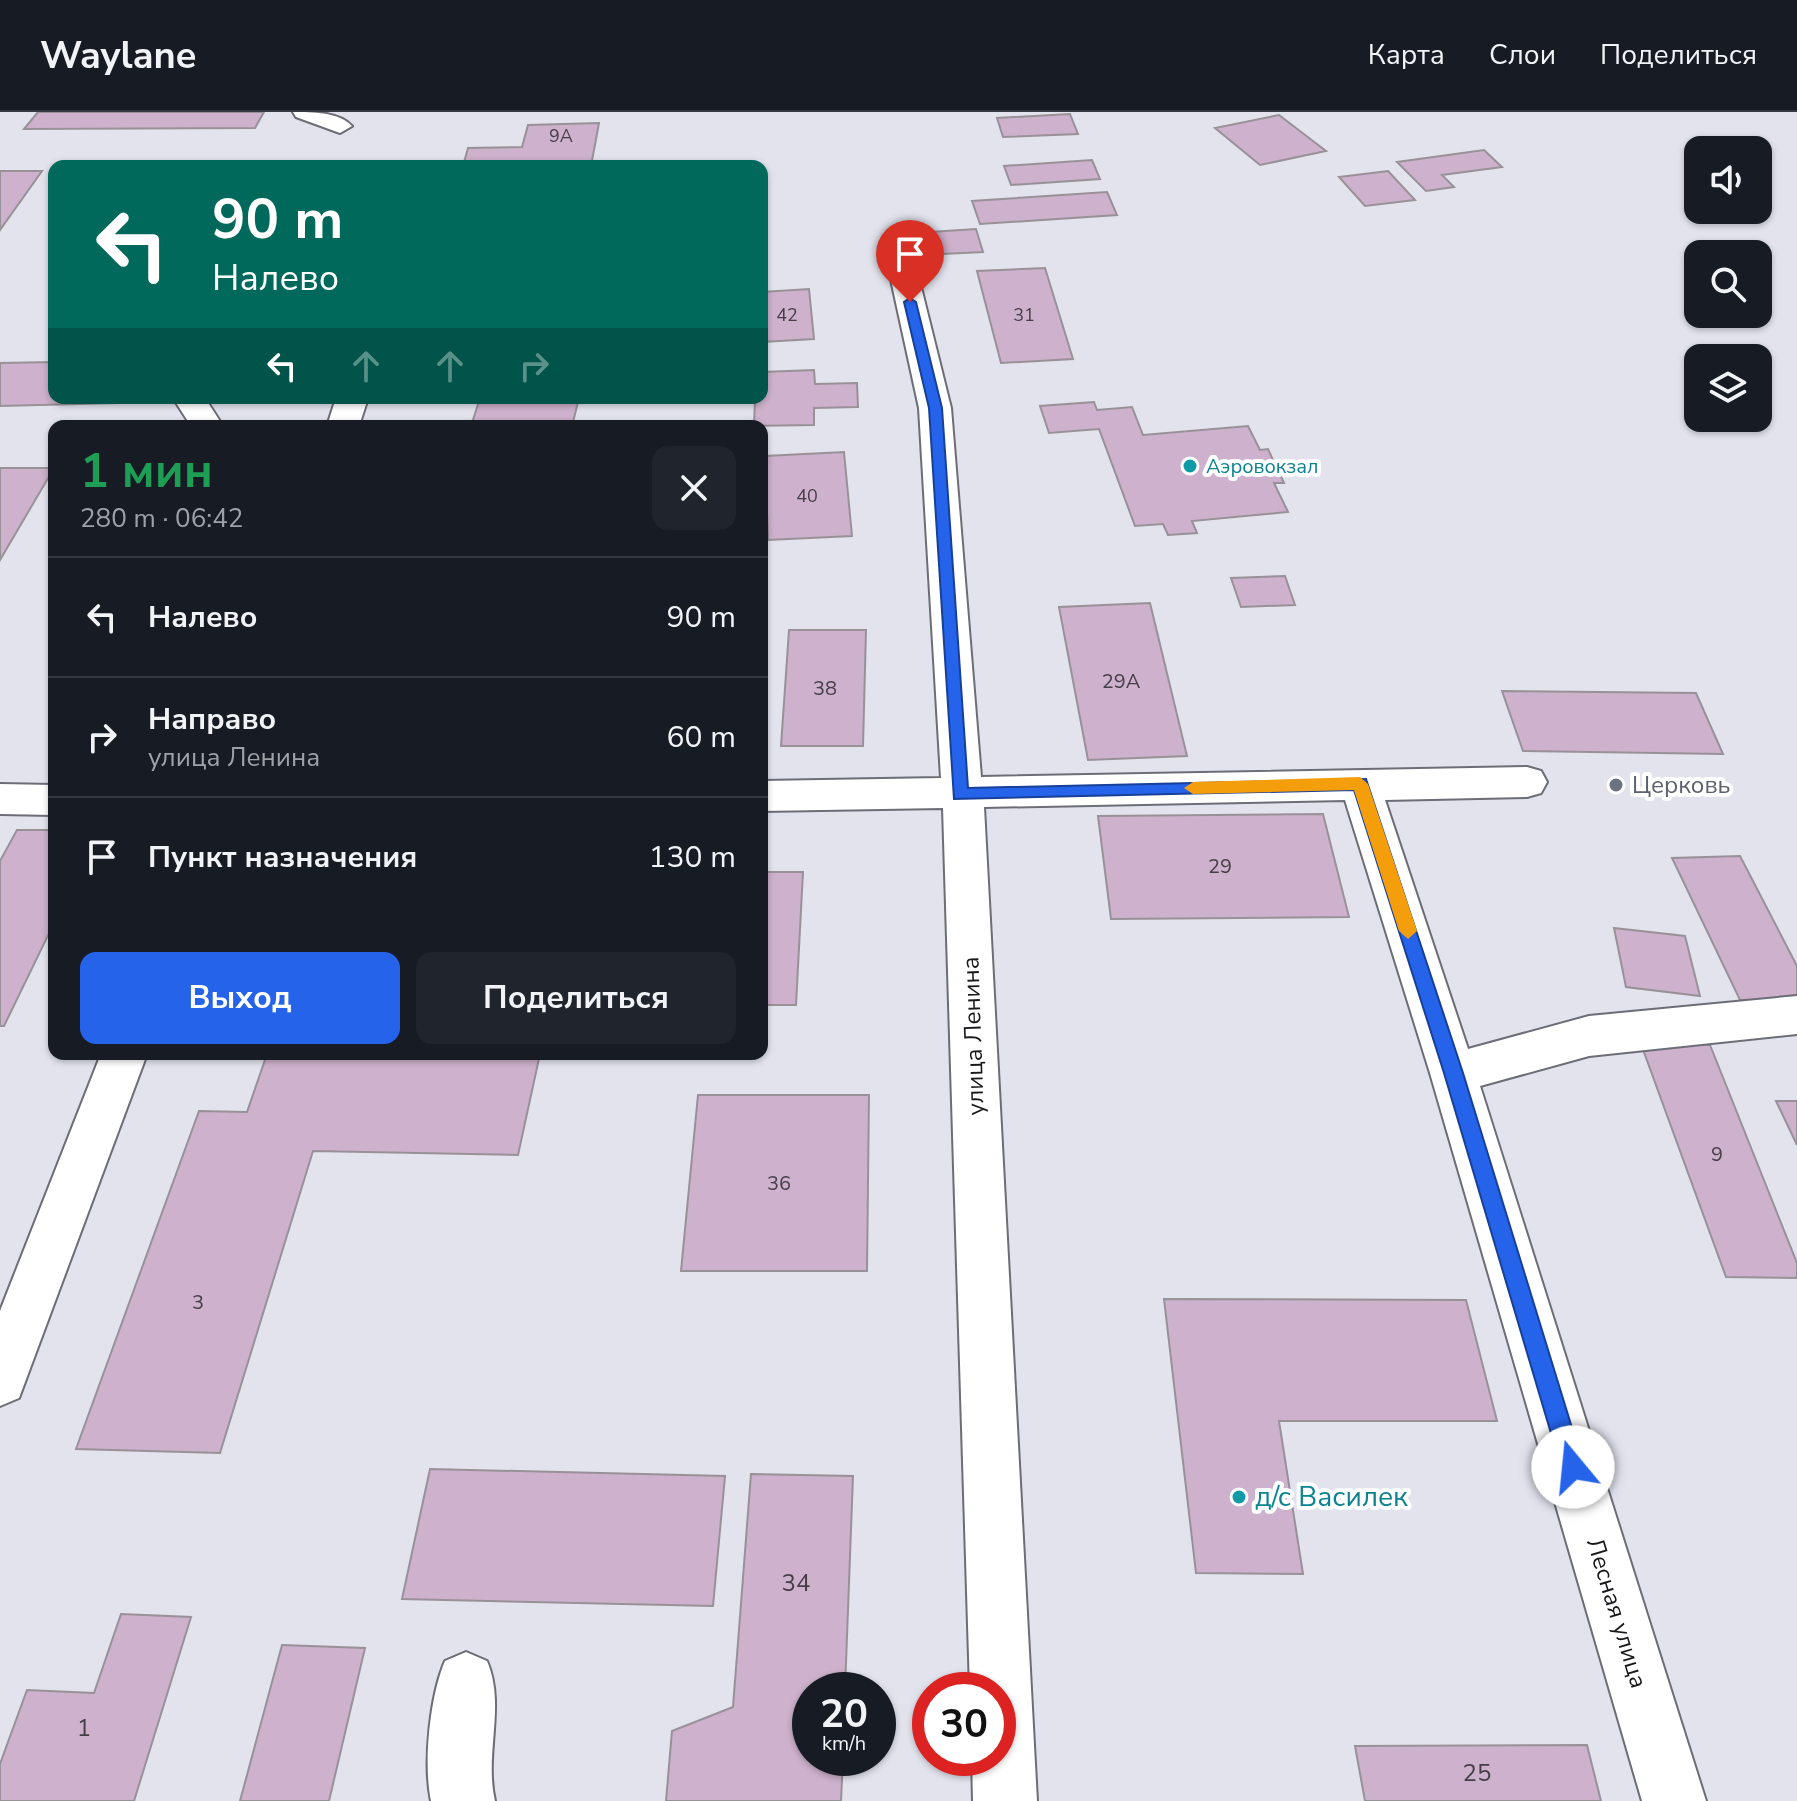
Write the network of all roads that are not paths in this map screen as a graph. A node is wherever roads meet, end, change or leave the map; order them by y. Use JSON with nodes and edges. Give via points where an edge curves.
{"nodes":[{"id":1,"x":305,"y":112,"type":"edge"},
{"id":2,"x":340,"y":126,"type":"dead end"},
{"id":3,"x":904,"y":275,"type":"dead end"},
{"id":4,"x":1527,"y":782,"type":"dead end"},
{"id":5,"x":1360,"y":784,"type":"junction"},
{"id":6,"x":960,"y":795,"type":"junction"},
{"id":7,"x":768,"y":796,"type":"edge"},
{"id":8,"x":0,"y":799,"type":"edge"},
{"id":9,"x":48,"y":800,"type":"edge"},
{"id":10,"x":1797,"y":1015,"type":"edge"},
{"id":11,"x":122,"y":1060,"type":"edge"},
{"id":12,"x":1453,"y":1073,"type":"junction"},
{"id":13,"x":0,"y":1379,"type":"edge"},
{"id":14,"x":466,"y":1682,"type":"dead end"},
{"id":15,"x":463,"y":1801,"type":"edge"},
{"id":16,"x":1005,"y":1801,"type":"edge"},
{"id":17,"x":1674,"y":1801,"type":"edge"}],
"edges":[{"from":1,"to":2,"type":"street"},
{"from":3,"to":6,"type":"street","name":"улица Ленина","via":[[935,408]]},
{"from":4,"to":5,"type":"street"},
{"from":5,"to":6,"type":"street"},
{"from":5,"to":12,"type":"street","name":"Лесная улица"},
{"from":6,"to":7,"type":"street"},
{"from":6,"to":16,"type":"street","name":"улица Ленина"},
{"from":8,"to":9,"type":"street"},
{"from":10,"to":12,"type":"street","via":[[1589,1036]]},
{"from":11,"to":13,"type":"street"},
{"from":12,"to":17,"type":"street","name":"Лесная улица"},
{"from":14,"to":15,"type":"street","via":[[459,1783]]}]}
